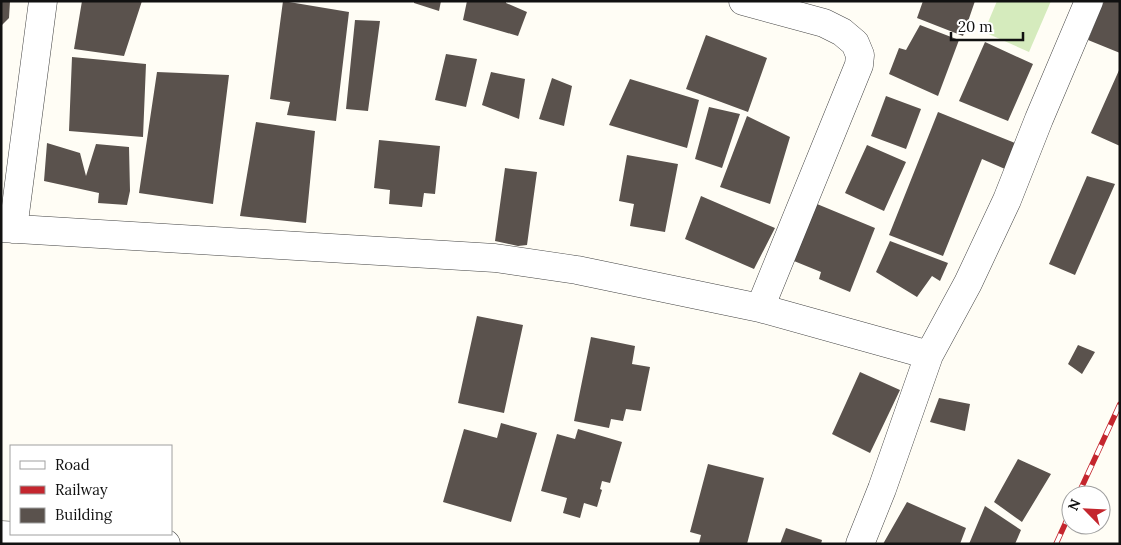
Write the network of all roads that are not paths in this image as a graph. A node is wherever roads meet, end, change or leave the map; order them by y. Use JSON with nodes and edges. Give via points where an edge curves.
{"nodes":[{"id":1,"x":43,"y":1,"type":"edge"},
{"id":2,"x":743,"y":1,"type":"edge"},
{"id":3,"x":1090,"y":1,"type":"edge"},
{"id":4,"x":7,"y":228,"type":"edge"},
{"id":5,"x":760,"y":308,"type":"junction"},
{"id":6,"x":929,"y":355,"type":"junction"},
{"id":7,"x":1,"y":535,"type":"edge"},
{"id":8,"x":166,"y":544,"type":"edge"},
{"id":9,"x":860,"y":544,"type":"edge"}],
"edges":[{"from":1,"to":4,"type":"street"},
{"from":2,"to":5,"type":"street","via":[[824,22],[855,43],[860,55],[859,65]]},
{"from":3,"to":6,"type":"street","via":[[1007,200]]},
{"from":4,"to":5,"type":"street","via":[[495,258],[576,270]]},
{"from":5,"to":6,"type":"street"},
{"from":6,"to":9,"type":"street"},
{"from":7,"to":8,"type":"street"}]}
